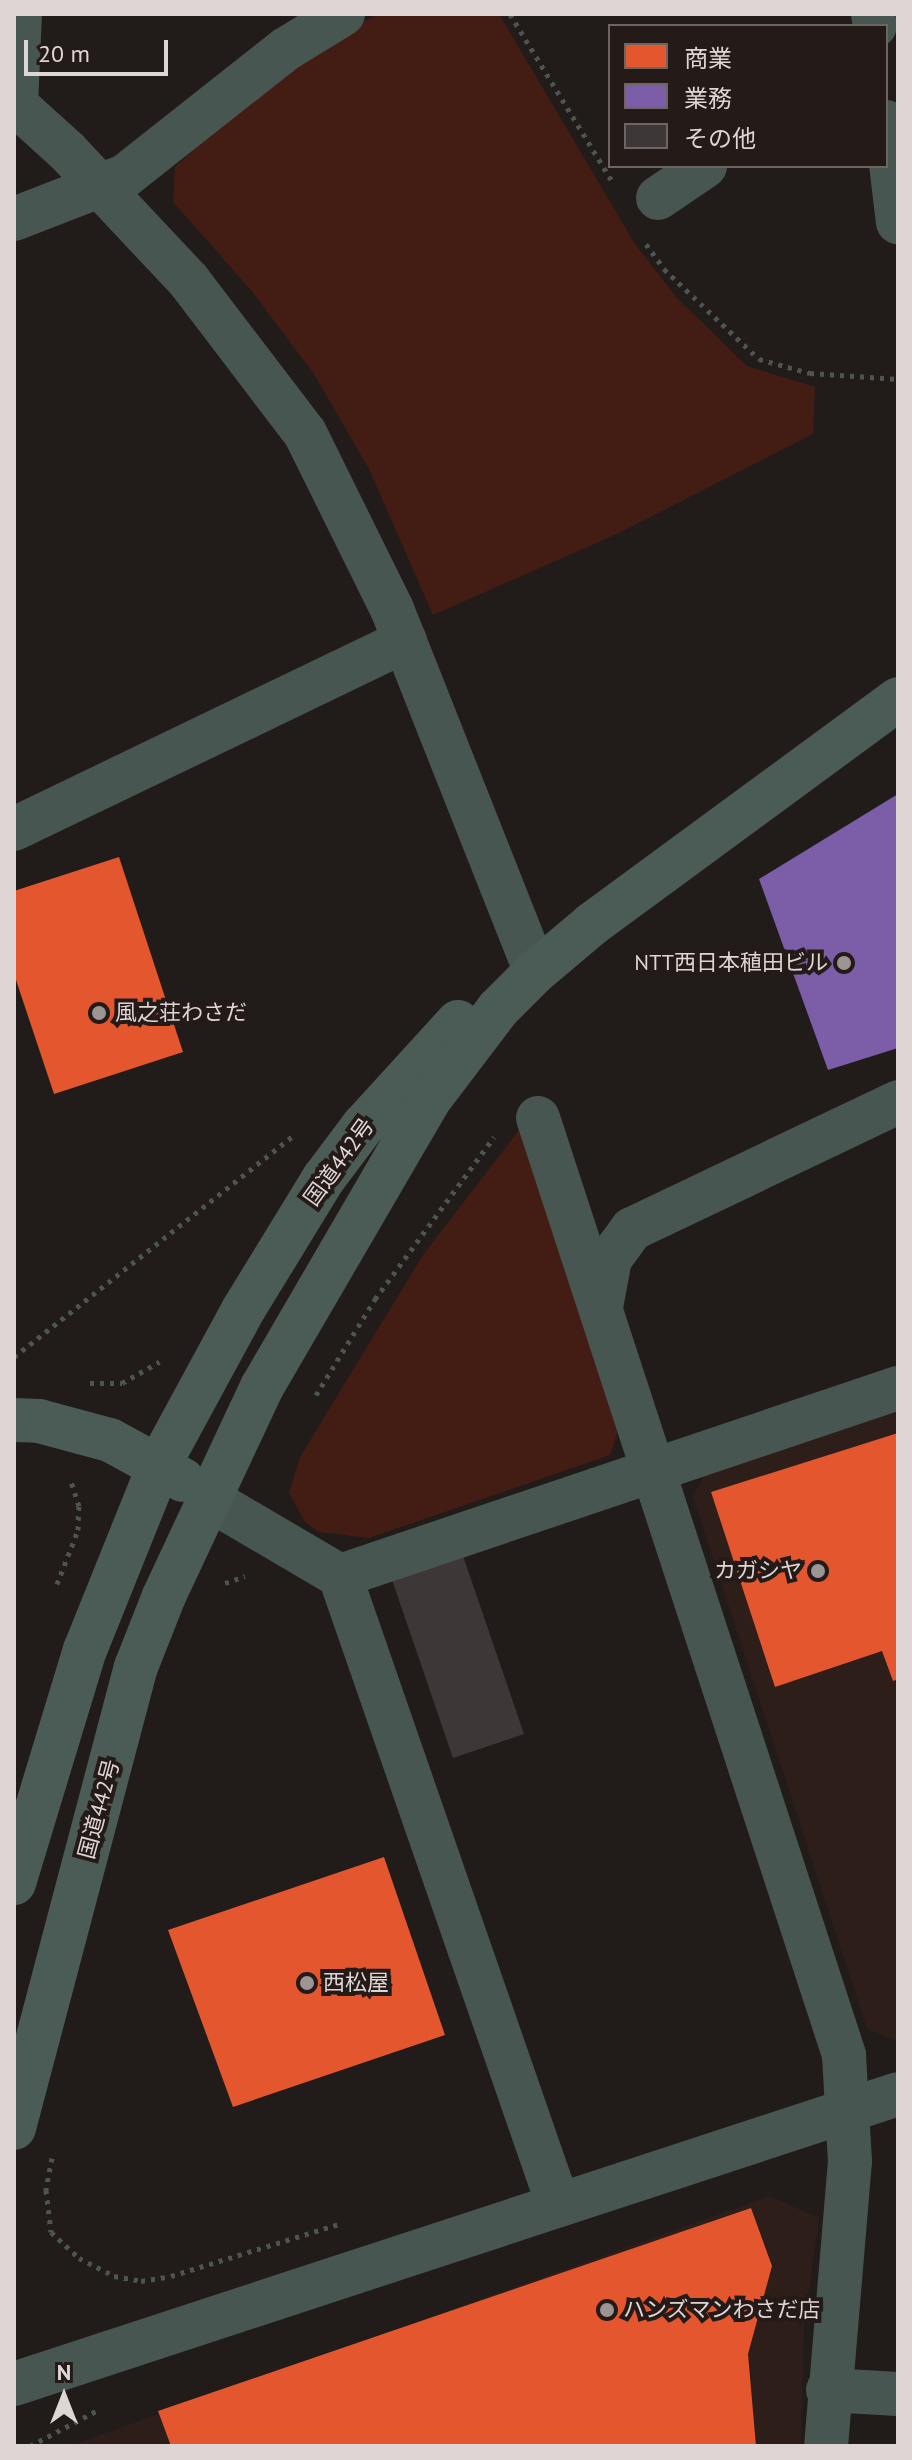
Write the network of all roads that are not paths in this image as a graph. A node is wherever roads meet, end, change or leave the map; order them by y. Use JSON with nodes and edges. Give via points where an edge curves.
{"nodes":[{"id":1,"x":20,"y":14,"type":"edge"},
{"id":2,"x":343,"y":14,"type":"edge"},
{"id":3,"x":15,"y":104,"type":"edge"},
{"id":4,"x":888,"y":139,"type":"edge"},
{"id":5,"x":702,"y":168,"type":"edge"},
{"id":6,"x":103,"y":188,"type":"junction"},
{"id":7,"x":658,"y":198,"type":"dead end"},
{"id":8,"x":14,"y":219,"type":"edge"},
{"id":9,"x":898,"y":222,"type":"edge"},
{"id":10,"x":405,"y":641,"type":"junction"},
{"id":11,"x":898,"y":699,"type":"edge"},
{"id":12,"x":14,"y":829,"type":"edge"},
{"id":13,"x":592,"y":924,"type":"junction"},
{"id":14,"x":532,"y":963,"type":"junction"},
{"id":15,"x":898,"y":1102,"type":"edge"},
{"id":16,"x":522,"y":1124,"type":"road end"},
{"id":17,"x":601,"y":1310,"type":"junction"},
{"id":18,"x":898,"y":1388,"type":"edge"},
{"id":19,"x":14,"y":1420,"type":"edge"},
{"id":20,"x":160,"y":1463,"type":"junction"},
{"id":21,"x":653,"y":1470,"type":"junction"},
{"id":22,"x":207,"y":1498,"type":"junction"},
{"id":23,"x":340,"y":1576,"type":"junction"},
{"id":24,"x":14,"y":1883,"type":"edge"},
{"id":25,"x":898,"y":2094,"type":"edge"},
{"id":26,"x":850,"y":2109,"type":"junction"},
{"id":27,"x":14,"y":2128,"type":"edge"},
{"id":28,"x":558,"y":2204,"type":"junction"},
{"id":29,"x":14,"y":2384,"type":"edge"},
{"id":30,"x":828,"y":2390,"type":"junction"},
{"id":31,"x":898,"y":2394,"type":"edge"},
{"id":32,"x":826,"y":2446,"type":"edge"}],
"edges":[{"from":1,"to":3,"type":"street"},
{"from":2,"to":6,"type":"street","via":[[286,49],[177,138]]},
{"from":3,"to":6,"type":"street"},
{"from":4,"to":9,"type":"street"},
{"from":5,"to":7,"type":"street"},
{"from":6,"to":8,"type":"street"},
{"from":6,"to":10,"type":"street","via":[[189,281],[283,400],[338,492]]},
{"from":10,"to":12,"type":"street"},
{"from":10,"to":14,"type":"street"},
{"from":11,"to":13,"type":"highway","name":"国道442号"},
{"from":13,"to":14,"type":"highway","name":"国道442号"},
{"from":13,"to":22,"type":"highway","name":"国道442号","via":[[498,1009],[429,1100],[310,1299]]},
{"from":14,"to":20,"type":"highway","name":"国道442号","via":[[464,1017],[416,1066],[324,1178],[243,1310]]},
{"from":15,"to":17,"type":"street","via":[[632,1229],[610,1259]]},
{"from":16,"to":17,"type":"street"},
{"from":17,"to":21,"type":"street"},
{"from":18,"to":21,"type":"street"},
{"from":19,"to":20,"type":"highway","via":[[68,1427]]},
{"from":20,"to":22,"type":"highway"},
{"from":20,"to":24,"type":"highway","name":"国道442号","via":[[85,1650]]},
{"from":21,"to":23,"type":"street"},
{"from":21,"to":26,"type":"street","via":[[837,2027]]},
{"from":22,"to":23,"type":"street"},
{"from":22,"to":27,"type":"highway","name":"国道442号","via":[[136,1667]]},
{"from":23,"to":28,"type":"street"},
{"from":25,"to":26,"type":"street"},
{"from":26,"to":28,"type":"street"},
{"from":26,"to":30,"type":"street","via":[[847,2219]]},
{"from":28,"to":29,"type":"street"},
{"from":30,"to":31,"type":"street"},
{"from":30,"to":32,"type":"street"}]}
